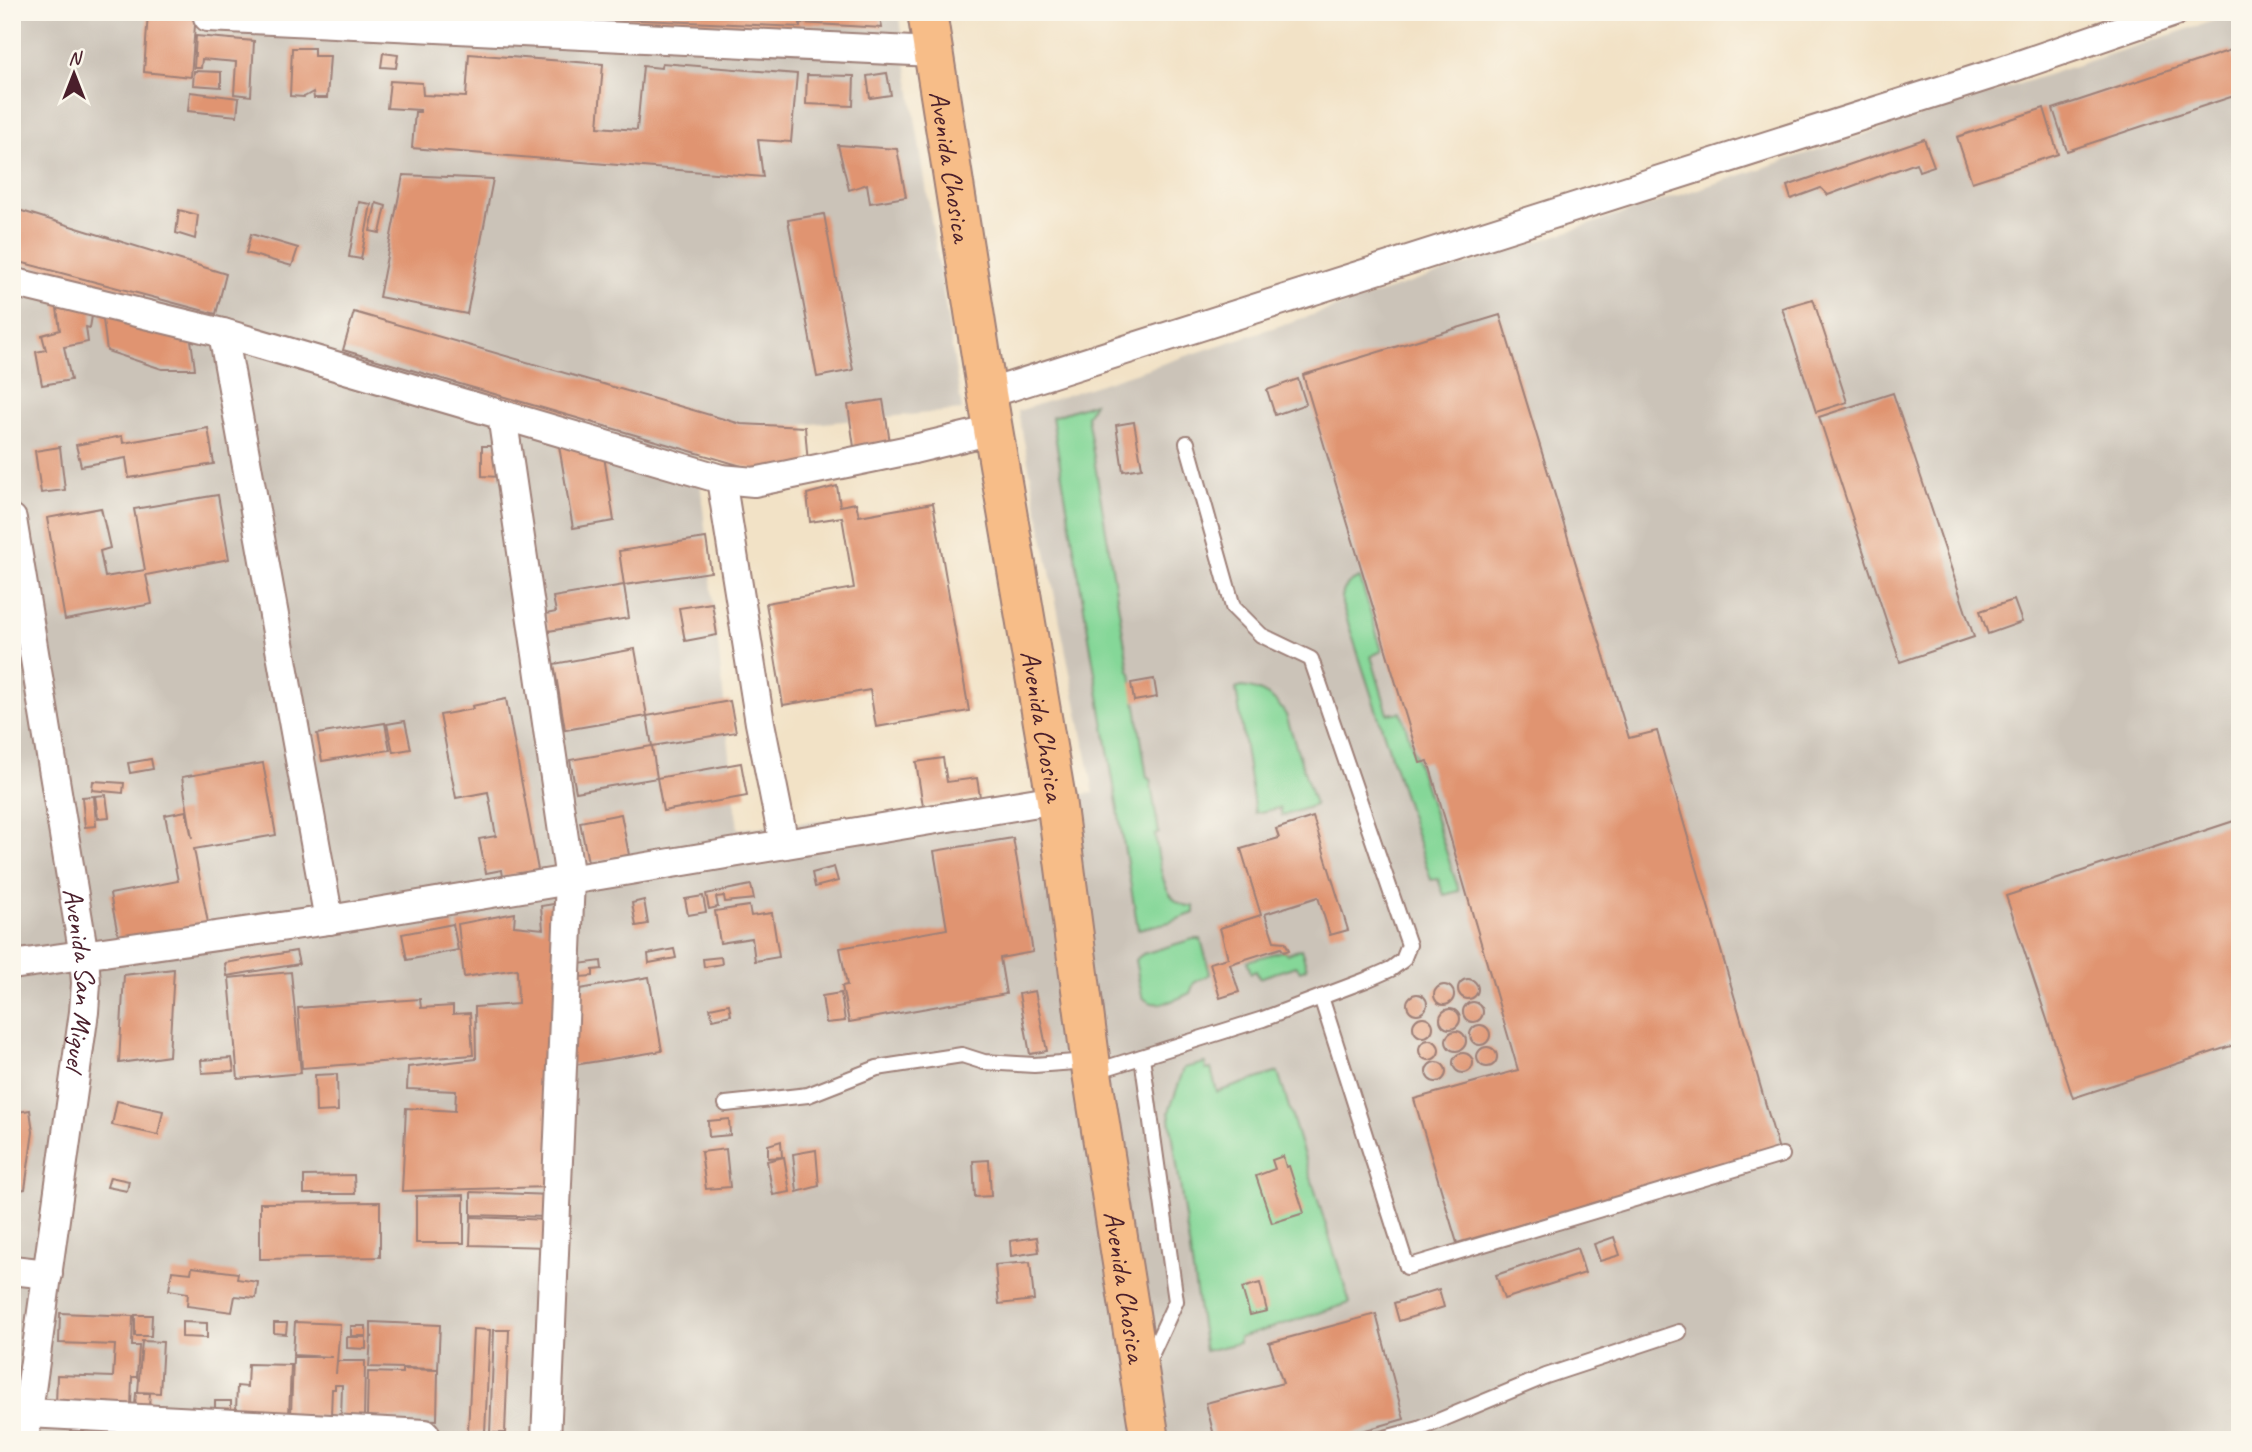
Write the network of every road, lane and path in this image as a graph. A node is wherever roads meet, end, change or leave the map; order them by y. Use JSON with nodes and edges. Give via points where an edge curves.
{"nodes":[{"id":1,"x":926,"y":12,"type":"edge"},
{"id":2,"x":2174,"y":12,"type":"edge"},
{"id":3,"x":208,"y":17,"type":"dead end"},
{"id":4,"x":933,"y":52,"type":"junction"},
{"id":5,"x":12,"y":282,"type":"edge"},
{"id":6,"x":223,"y":333,"type":"junction"},
{"id":7,"x":990,"y":412,"type":"junction"},
{"id":8,"x":502,"y":415,"type":"junction"},
{"id":9,"x":1187,"y":443,"type":"dead end"},
{"id":10,"x":721,"y":479,"type":"junction"},
{"id":11,"x":12,"y":519,"type":"edge"},
{"id":12,"x":1056,"y":799,"type":"junction"},
{"id":13,"x":784,"y":844,"type":"junction"},
{"id":14,"x":570,"y":880,"type":"junction"},
{"id":15,"x":328,"y":920,"type":"junction"},
{"id":16,"x":84,"y":956,"type":"junction"},
{"id":17,"x":12,"y":965,"type":"edge"},
{"id":18,"x":1321,"y":997,"type":"junction"},
{"id":19,"x":1142,"y":1057,"type":"junction"},
{"id":20,"x":1091,"y":1067,"type":"junction"},
{"id":21,"x":726,"y":1104,"type":"dead end"},
{"id":22,"x":1782,"y":1155,"type":"dead end"},
{"id":23,"x":12,"y":1270,"type":"edge"},
{"id":24,"x":48,"y":1274,"type":"junction"},
{"id":25,"x":1679,"y":1332,"type":"dead end"},
{"id":26,"x":1140,"y":1378,"type":"junction"},
{"id":27,"x":26,"y":1427,"type":"edge"},
{"id":28,"x":425,"y":1434,"type":"dead end"},
{"id":29,"x":546,"y":1440,"type":"edge"},
{"id":30,"x":1150,"y":1440,"type":"edge"},
{"id":31,"x":1377,"y":1440,"type":"edge"}],
"edges":[{"from":1,"to":4,"type":"main road","name":"Avenida Chosica"},
{"from":2,"to":7,"type":"street"},
{"from":3,"to":4,"type":"street"},
{"from":4,"to":7,"type":"main road","name":"Avenida Chosica"},
{"from":5,"to":6,"type":"street"},
{"from":6,"to":8,"type":"street"},
{"from":6,"to":15,"type":"street"},
{"from":7,"to":10,"type":"street","via":[[914,449],[754,482]]},
{"from":7,"to":12,"type":"main road","name":"Avenida Chosica"},
{"from":8,"to":10,"type":"street"},
{"from":8,"to":14,"type":"street"},
{"from":9,"to":18,"type":"lane","via":[[1233,607],[1261,635],[1311,659],[1409,945],[1403,960],[1391,969]]},
{"from":10,"to":13,"type":"street"},
{"from":11,"to":16,"type":"street","name":"Avenida San Miguel"},
{"from":12,"to":13,"type":"street"},
{"from":12,"to":20,"type":"main road","name":"Avenida Chosica"},
{"from":13,"to":14,"type":"street"},
{"from":14,"to":15,"type":"street"},
{"from":14,"to":29,"type":"street"},
{"from":15,"to":16,"type":"street"},
{"from":16,"to":17,"type":"street"},
{"from":16,"to":24,"type":"street","name":"Avenida San Miguel","via":[[84,1012]]},
{"from":18,"to":19,"type":"lane"},
{"from":18,"to":22,"type":"lane","via":[[1407,1267]]},
{"from":19,"to":20,"type":"lane"},
{"from":19,"to":26,"type":"lane","via":[[1176,1301]]},
{"from":20,"to":21,"type":"lane","via":[[984,1062],[962,1055],[877,1068],[808,1095]]},
{"from":20,"to":26,"type":"main road","name":"Avenida Chosica"},
{"from":23,"to":24,"type":"street"},
{"from":24,"to":27,"type":"street","name":"Avenida San Miguel"},
{"from":25,"to":31,"type":"lane","via":[[1546,1376],[1419,1430]]},
{"from":26,"to":30,"type":"main road","name":"Avenida Chosica"},
{"from":27,"to":28,"type":"street"}]}
